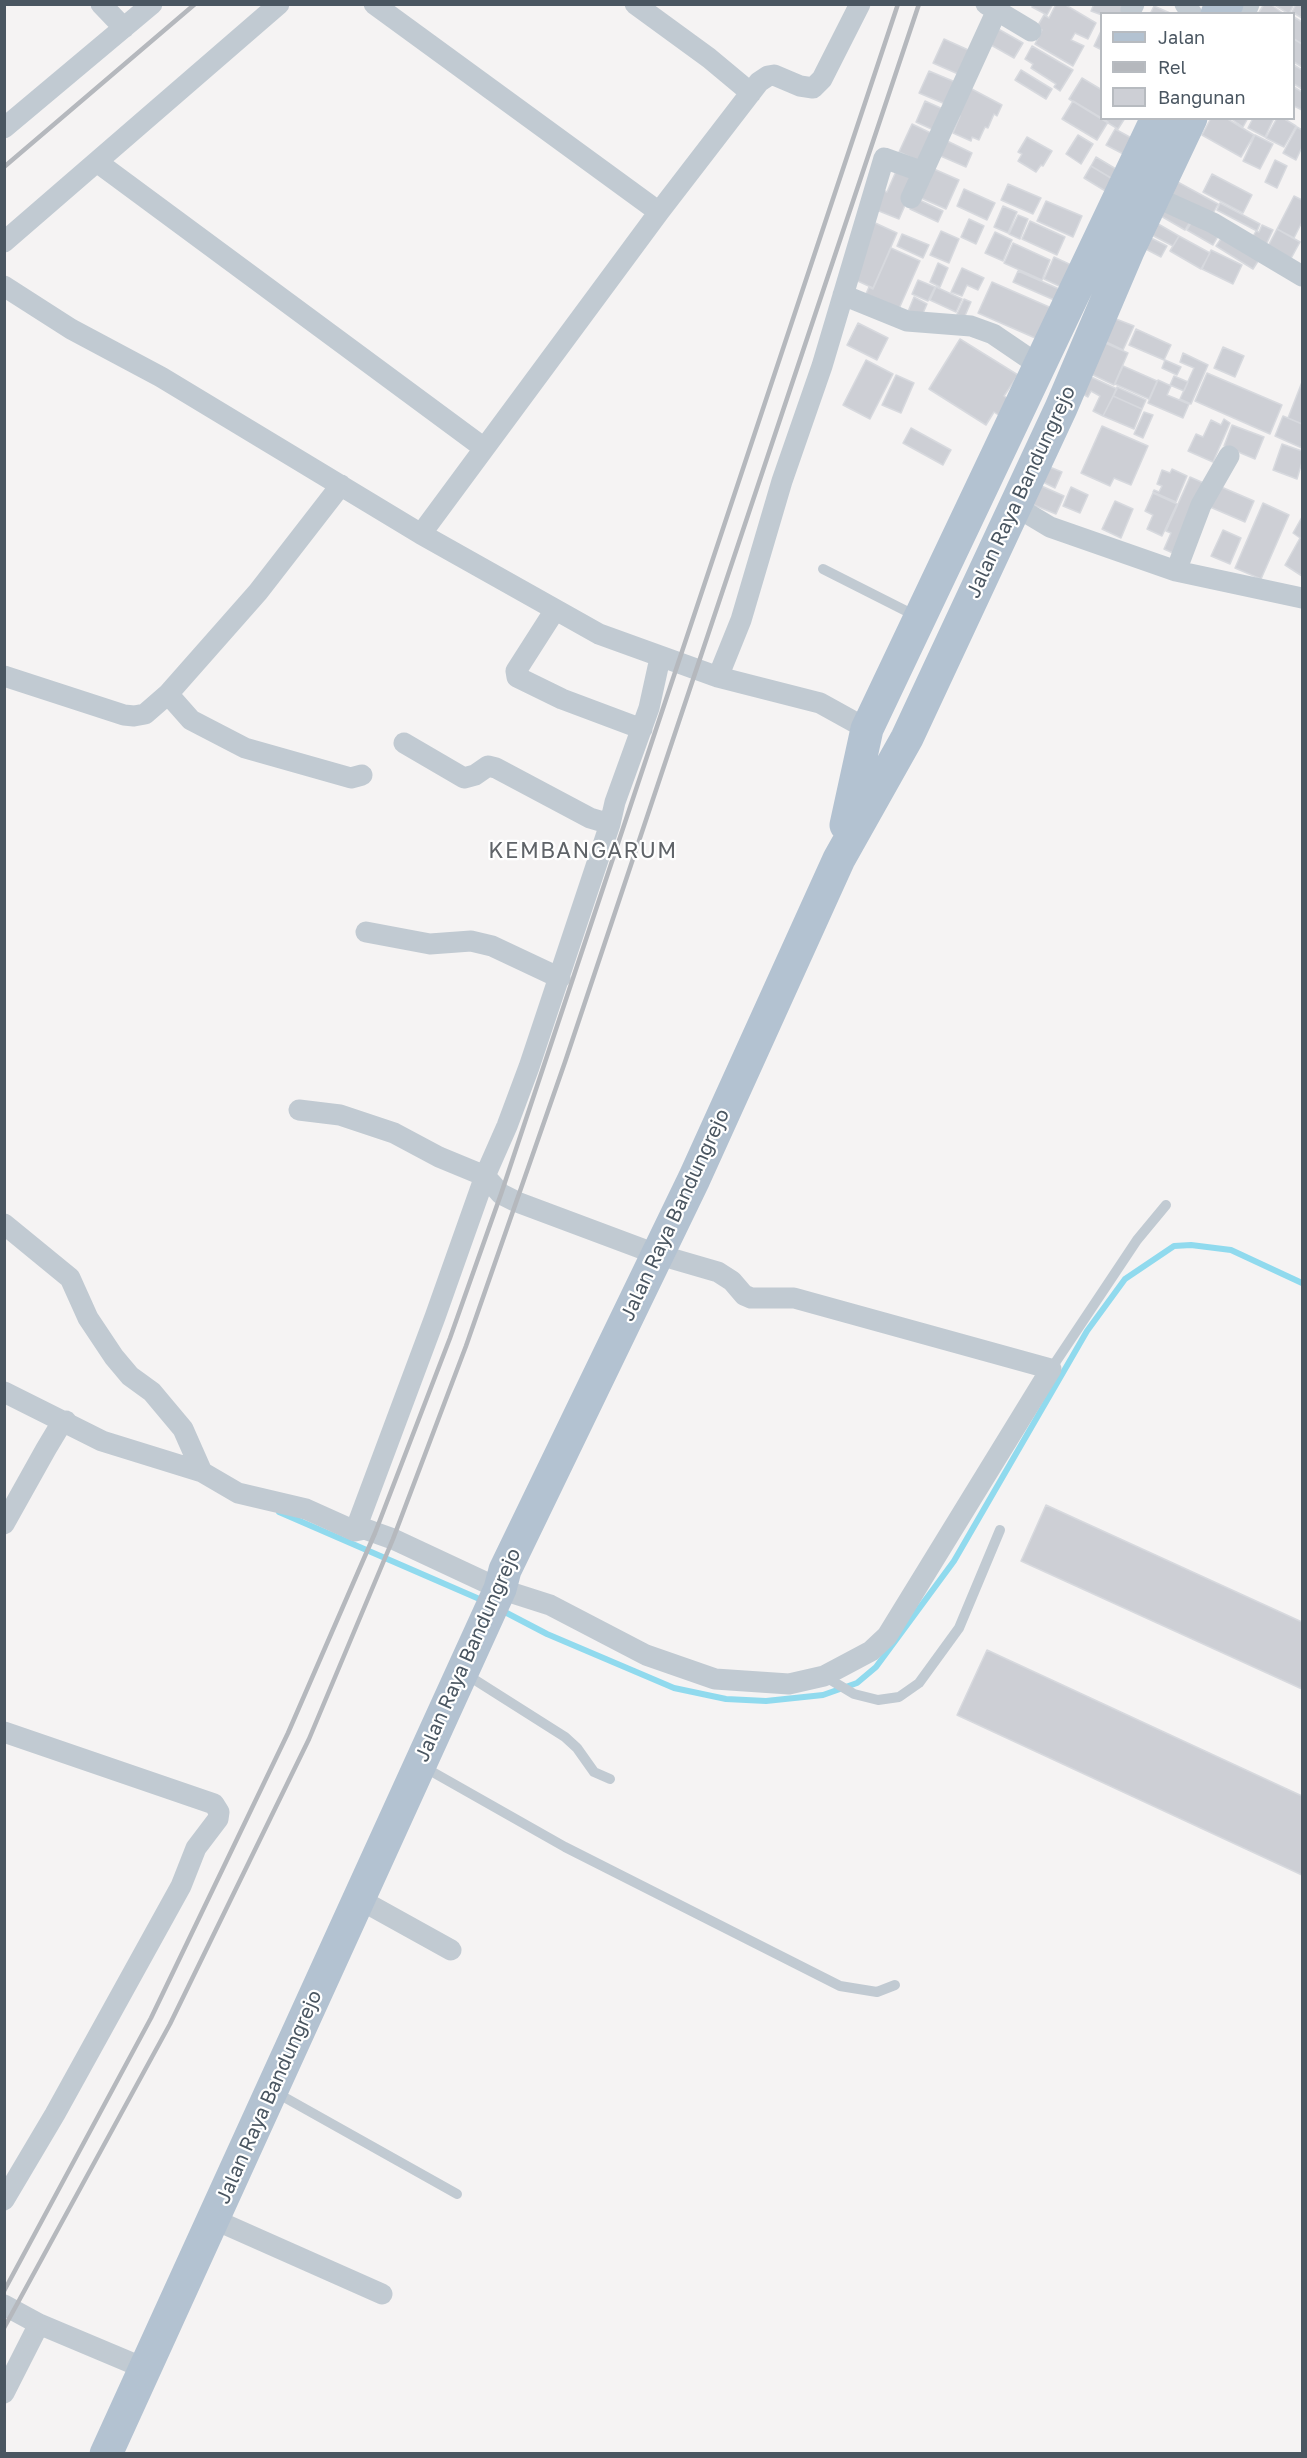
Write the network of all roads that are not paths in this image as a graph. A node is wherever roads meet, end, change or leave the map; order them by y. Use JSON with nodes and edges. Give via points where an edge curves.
{"nodes":[{"id":1,"x":101,"y":4,"type":"edge"},
{"id":2,"x":152,"y":4,"type":"edge"},
{"id":3,"x":279,"y":4,"type":"edge"},
{"id":4,"x":374,"y":4,"type":"edge"},
{"id":5,"x":635,"y":4,"type":"edge"},
{"id":6,"x":860,"y":4,"type":"edge"},
{"id":7,"x":991,"y":8,"type":"edge"},
{"id":8,"x":124,"y":28,"type":"junction"},
{"id":9,"x":1031,"y":31,"type":"dead end"},
{"id":10,"x":751,"y":93,"type":"junction"},
{"id":11,"x":1156,"y":120,"type":"edge"},
{"id":12,"x":1190,"y":120,"type":"edge"},
{"id":13,"x":4,"y":128,"type":"edge"},
{"id":14,"x":97,"y":162,"type":"junction"},
{"id":15,"x":923,"y":172,"type":"junction"},
{"id":16,"x":1153,"y":196,"type":"junction"},
{"id":17,"x":911,"y":198,"type":"dead end"},
{"id":18,"x":659,"y":212,"type":"junction"},
{"id":19,"x":4,"y":242,"type":"edge"},
{"id":20,"x":1302,"y":276,"type":"edge"},
{"id":21,"x":4,"y":286,"type":"edge"},
{"id":22,"x":843,"y":295,"type":"junction"},
{"id":23,"x":1040,"y":366,"type":"junction"},
{"id":24,"x":484,"y":448,"type":"junction"},
{"id":25,"x":1229,"y":456,"type":"dead end"},
{"id":26,"x":341,"y":485,"type":"junction"},
{"id":27,"x":1016,"y":506,"type":"junction"},
{"id":28,"x":421,"y":534,"type":"junction"},
{"id":29,"x":955,"y":543,"type":"junction"},
{"id":30,"x":990,"y":559,"type":"junction"},
{"id":31,"x":823,"y":569,"type":"dead end"},
{"id":32,"x":1176,"y":571,"type":"junction"},
{"id":33,"x":1302,"y":598,"type":"edge"},
{"id":34,"x":555,"y":610,"type":"junction"},
{"id":35,"x":919,"y":618,"type":"junction"},
{"id":36,"x":660,"y":658,"type":"junction"},
{"id":37,"x":4,"y":676,"type":"edge"},
{"id":38,"x":717,"y":677,"type":"junction"},
{"id":39,"x":168,"y":694,"type":"junction"},
{"id":40,"x":642,"y":729,"type":"junction"},
{"id":41,"x":867,"y":729,"type":"junction"},
{"id":42,"x":404,"y":743,"type":"dead end"},
{"id":43,"x":362,"y":774,"type":"dead end"},
{"id":44,"x":610,"y":824,"type":"junction"},
{"id":45,"x":839,"y":859,"type":"junction"},
{"id":46,"x":366,"y":932,"type":"dead end"},
{"id":47,"x":560,"y":978,"type":"junction"},
{"id":48,"x":299,"y":1110,"type":"dead end"},
{"id":49,"x":484,"y":1176,"type":"junction"},
{"id":50,"x":1166,"y":1205,"type":"dead end"},
{"id":51,"x":4,"y":1224,"type":"edge"},
{"id":52,"x":656,"y":1254,"type":"junction"},
{"id":53,"x":1051,"y":1369,"type":"junction"},
{"id":54,"x":4,"y":1392,"type":"edge"},
{"id":55,"x":63,"y":1422,"type":"junction"},
{"id":56,"x":202,"y":1472,"type":"junction"},
{"id":57,"x":4,"y":1524,"type":"edge"},
{"id":58,"x":1000,"y":1530,"type":"dead end"},
{"id":59,"x":354,"y":1531,"type":"junction"},
{"id":60,"x":495,"y":1599,"type":"junction"},
{"id":61,"x":462,"y":1672,"type":"junction"},
{"id":62,"x":828,"y":1679,"type":"junction"},
{"id":63,"x":4,"y":1732,"type":"edge"},
{"id":64,"x":419,"y":1765,"type":"junction"},
{"id":65,"x":610,"y":1779,"type":"dead end"},
{"id":66,"x":359,"y":1899,"type":"junction"},
{"id":67,"x":451,"y":1950,"type":"dead end"},
{"id":68,"x":895,"y":1985,"type":"dead end"},
{"id":69,"x":272,"y":2090,"type":"junction"},
{"id":70,"x":457,"y":2194,"type":"dead end"},
{"id":71,"x":4,"y":2200,"type":"edge"},
{"id":72,"x":213,"y":2219,"type":"junction"},
{"id":73,"x":382,"y":2294,"type":"dead end"},
{"id":74,"x":4,"y":2305,"type":"edge"},
{"id":75,"x":39,"y":2324,"type":"junction"},
{"id":76,"x":146,"y":2369,"type":"junction"},
{"id":77,"x":4,"y":2393,"type":"edge"},
{"id":78,"x":110,"y":2452,"type":"edge"}],
"edges":[{"from":1,"to":8,"type":"street"},
{"from":2,"to":8,"type":"street"},
{"from":3,"to":14,"type":"street"},
{"from":4,"to":18,"type":"street"},
{"from":5,"to":10,"type":"street"},
{"from":6,"to":10,"type":"street","via":[[822,79],[813,88],[774,75],[762,79]]},
{"from":7,"to":9,"type":"street"},
{"from":7,"to":15,"type":"street"},
{"from":8,"to":13,"type":"street"},
{"from":10,"to":18,"type":"street"},
{"from":11,"to":23,"type":"main road","name":"Jalan Raya Bandungrejo"},
{"from":12,"to":16,"type":"main road","name":"Jalan Raya Bandungrejo"},
{"from":14,"to":19,"type":"street"},
{"from":14,"to":24,"type":"street"},
{"from":15,"to":17,"type":"street"},
{"from":15,"to":22,"type":"street","via":[[884,158]]},
{"from":16,"to":20,"type":"street","via":[[1213,223]]},
{"from":16,"to":27,"type":"main road","name":"Jalan Raya Bandungrejo"},
{"from":18,"to":24,"type":"street"},
{"from":21,"to":26,"type":"street"},
{"from":22,"to":23,"type":"street","via":[[907,321],[971,326],[993,334]]},
{"from":22,"to":38,"type":"street","via":[[741,620]]},
{"from":23,"to":29,"type":"main road","name":"Jalan Raya Bandungrejo"},
{"from":24,"to":28,"type":"street"},
{"from":25,"to":32,"type":"street","via":[[1201,505]]},
{"from":26,"to":28,"type":"street"},
{"from":26,"to":39,"type":"street","via":[[258,592]]},
{"from":27,"to":30,"type":"main road","name":"Jalan Raya Bandungrejo"},
{"from":27,"to":32,"type":"street","via":[[1050,527]]},
{"from":28,"to":34,"type":"street"},
{"from":29,"to":30,"type":"main road"},
{"from":29,"to":35,"type":"main road","name":"Jalan Raya Bandungrejo"},
{"from":30,"to":45,"type":"main road","name":"Jalan Raya Bandungrejo","via":[[907,738]]},
{"from":31,"to":35,"type":"lane"},
{"from":32,"to":33,"type":"street"},
{"from":34,"to":36,"type":"street","via":[[599,634]]},
{"from":34,"to":40,"type":"street","via":[[516,671],[517,677],[562,699]]},
{"from":35,"to":41,"type":"main road","name":"Jalan Raya Bandungrejo"},
{"from":36,"to":38,"type":"street"},
{"from":36,"to":40,"type":"street"},
{"from":37,"to":39,"type":"street","via":[[134,716],[145,714]]},
{"from":38,"to":41,"type":"street","via":[[820,704]]},
{"from":39,"to":43,"type":"street","via":[[191,720],[245,748],[351,778]]},
{"from":40,"to":44,"type":"street"},
{"from":41,"to":45,"type":"main road","name":"Jalan Raya Bandungrejo"},
{"from":42,"to":44,"type":"street","via":[[464,778],[488,766],[496,768],[590,818]]},
{"from":44,"to":47,"type":"street"},
{"from":45,"to":52,"type":"main road","name":"Jalan Raya Bandungrejo"},
{"from":46,"to":47,"type":"street","via":[[430,944],[471,941],[492,946]]},
{"from":47,"to":49,"type":"street","via":[[507,1126]]},
{"from":48,"to":49,"type":"street","via":[[340,1115],[376,1126]]},
{"from":49,"to":52,"type":"street","via":[[501,1194],[517,1202]]},
{"from":49,"to":59,"type":"street"},
{"from":50,"to":53,"type":"lane","via":[[1137,1240]]},
{"from":51,"to":56,"type":"street","via":[[70,1278],[88,1318],[114,1357],[130,1376],[152,1392],[183,1429]]},
{"from":52,"to":53,"type":"street","via":[[718,1272],[751,1298],[794,1298]]},
{"from":52,"to":60,"type":"main road","name":"Jalan Raya Bandungrejo","via":[[505,1570]]},
{"from":53,"to":62,"type":"street","via":[[887,1636]]},
{"from":54,"to":55,"type":"street"},
{"from":55,"to":56,"type":"street","via":[[102,1441]]},
{"from":55,"to":57,"type":"street"},
{"from":56,"to":59,"type":"street","via":[[238,1493],[306,1509]]},
{"from":58,"to":62,"type":"lane","via":[[959,1628],[919,1683],[899,1697],[878,1700],[854,1694]]},
{"from":59,"to":60,"type":"street","via":[[365,1529],[393,1539]]},
{"from":60,"to":61,"type":"main road","name":"Jalan Raya Bandungrejo"},
{"from":60,"to":62,"type":"street","via":[[550,1605],[646,1655],[715,1679],[789,1684]]},
{"from":61,"to":64,"type":"main road","name":"Jalan Raya Bandungrejo"},
{"from":61,"to":65,"type":"lane","via":[[565,1737],[594,1772]]},
{"from":63,"to":71,"type":"street","via":[[213,1804],[219,1812]]},
{"from":64,"to":66,"type":"main road","name":"Jalan Raya Bandungrejo"},
{"from":64,"to":68,"type":"lane","via":[[565,1847],[840,1986],[877,1992]]},
{"from":66,"to":67,"type":"street"},
{"from":66,"to":69,"type":"main road","name":"Jalan Raya Bandungrejo"},
{"from":69,"to":70,"type":"lane"},
{"from":69,"to":72,"type":"main road","name":"Jalan Raya Bandungrejo"},
{"from":72,"to":73,"type":"street"},
{"from":72,"to":76,"type":"main road","name":"Jalan Raya Bandungrejo"},
{"from":74,"to":75,"type":"street"},
{"from":75,"to":76,"type":"street"},
{"from":75,"to":77,"type":"street"},
{"from":76,"to":78,"type":"main road","name":"Jalan Raya Bandungrejo"}]}
